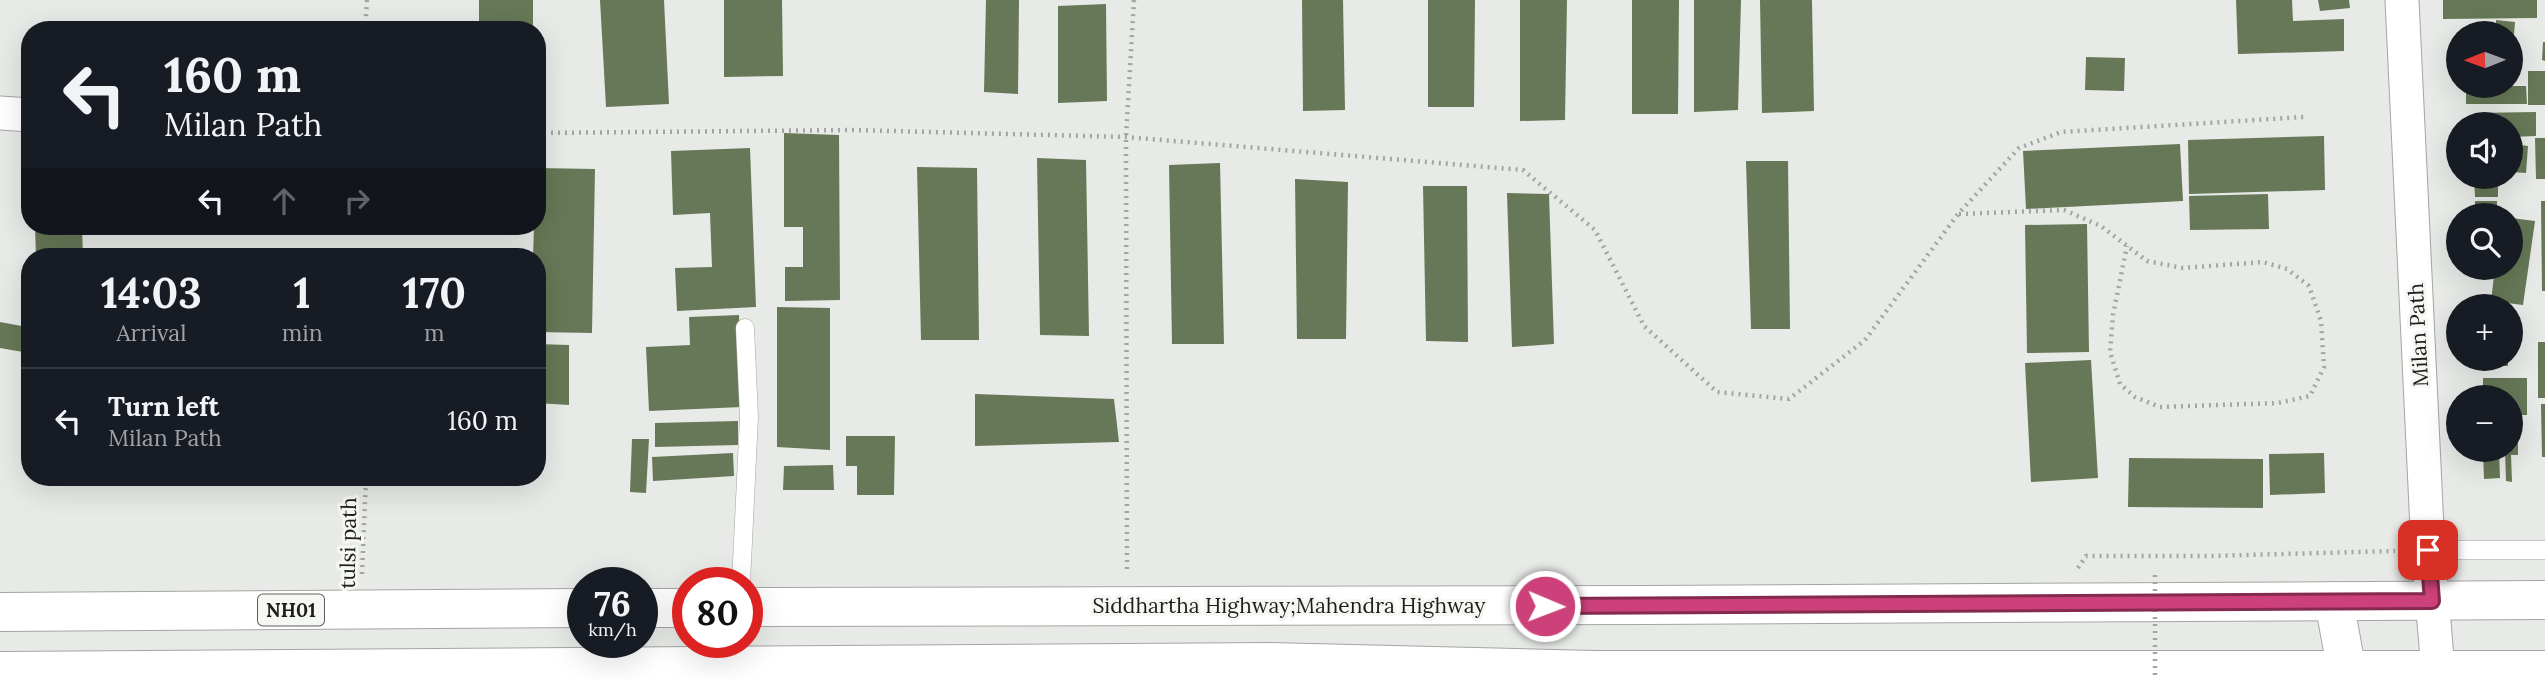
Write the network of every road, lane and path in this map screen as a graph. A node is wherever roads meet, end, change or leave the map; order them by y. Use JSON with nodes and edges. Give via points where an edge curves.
{"nodes":[{"id":1,"x":367,"y":0,"type":"edge"},
{"id":2,"x":1133,"y":0,"type":"edge"},
{"id":3,"x":2402,"y":0,"type":"edge"},
{"id":4,"x":366,"y":21,"type":"edge"},
{"id":5,"x":0,"y":113,"type":"edge"},
{"id":6,"x":21,"y":114,"type":"edge"},
{"id":7,"x":2304,"y":117,"type":"dead end"},
{"id":8,"x":546,"y":133,"type":"edge"},
{"id":9,"x":1126,"y":137,"type":"junction"},
{"id":10,"x":1958,"y":214,"type":"junction"},
{"id":11,"x":2127,"y":246,"type":"junction"},
{"id":12,"x":745,"y":328,"type":"dead end"},
{"id":13,"x":365,"y":486,"type":"edge"},
{"id":14,"x":2428,"y":550,"type":"junction"},
{"id":15,"x":2545,"y":550,"type":"edge"},
{"id":16,"x":2086,"y":556,"type":"dead end"},
{"id":17,"x":742,"y":567,"type":"edge"},
{"id":18,"x":2155,"y":575,"type":"dead end"},
{"id":19,"x":2545,"y":600,"type":"edge"},
{"id":20,"x":2334,"y":601,"type":"junction"},
{"id":21,"x":2432,"y":601,"type":"junction"},
{"id":22,"x":1128,"y":605,"type":"junction"},
{"id":23,"x":763,"y":607,"type":"edge"},
{"id":24,"x":567,"y":608,"type":"edge"},
{"id":25,"x":363,"y":610,"type":"junction"},
{"id":26,"x":0,"y":612,"type":"edge"},
{"id":27,"x":2438,"y":670,"type":"junction"},
{"id":28,"x":2545,"y":670,"type":"edge"},
{"id":29,"x":0,"y":671,"type":"edge"},
{"id":30,"x":1441,"y":673,"type":"edge"},
{"id":31,"x":162,"y":674,"type":"edge"},
{"id":32,"x":1595,"y":674,"type":"edge"},
{"id":33,"x":1867,"y":675,"type":"edge"},
{"id":34,"x":2350,"y":675,"type":"edge"},
{"id":35,"x":2155,"y":679,"type":"edge"}],
"edges":[{"from":1,"to":4,"type":"path"},
{"from":2,"to":9,"type":"path"},
{"from":3,"to":14,"type":"street","name":"Milan Path"},
{"from":5,"to":6,"type":"street"},
{"from":7,"to":10,"type":"path","via":[[2061,132],[2019,148]]},
{"from":8,"to":9,"type":"path","via":[[852,130]]},
{"from":9,"to":10,"type":"path","via":[[1523,170],[1595,230],[1644,326],[1717,392],[1789,399],[1865,340]]},
{"from":9,"to":22,"type":"path"},
{"from":10,"to":11,"type":"path","via":[[2064,210],[2101,226]]},
{"from":11,"to":11,"type":"path","via":[[2147,261],[2183,268],[2263,262],[2287,269],[2309,286],[2321,321],[2324,367],[2310,396],[2278,403],[2160,407],[2135,397],[2120,384],[2110,352]]},
{"from":12,"to":17,"type":"lane","via":[[749,417]]},
{"from":13,"to":25,"type":"path","name":"tulsi path"},
{"from":14,"to":15,"type":"lane"},
{"from":14,"to":16,"type":"path"},
{"from":14,"to":21,"type":"street","name":"Milan Path"},
{"from":18,"to":35,"type":"path","bridge":true},
{"from":19,"to":21,"type":"main road","name":"Siddhartha Highway;Mahendra Highway"},
{"from":20,"to":21,"type":"main road","name":"Siddhartha Highway;Mahendra Highway"},
{"from":20,"to":22,"type":"main road","name":"Siddhartha Highway;Mahendra Highway"},
{"from":20,"to":34,"type":"main road"},
{"from":21,"to":27,"type":"street","name":"Milan Path"},
{"from":22,"to":23,"type":"main road","name":"Siddhartha Highway;Mahendra Highway"},
{"from":24,"to":25,"type":"main road","number":"NH01"},
{"from":25,"to":26,"type":"main road","number":"NH01"},
{"from":27,"to":28,"type":"main road"},
{"from":27,"to":34,"type":"main road"},
{"from":29,"to":31,"type":"main road"},
{"from":30,"to":31,"type":"main road","via":[[1256,662]]},
{"from":30,"to":32,"type":"main road"},
{"from":32,"to":33,"type":"main road"},
{"from":33,"to":34,"type":"main road"}]}
